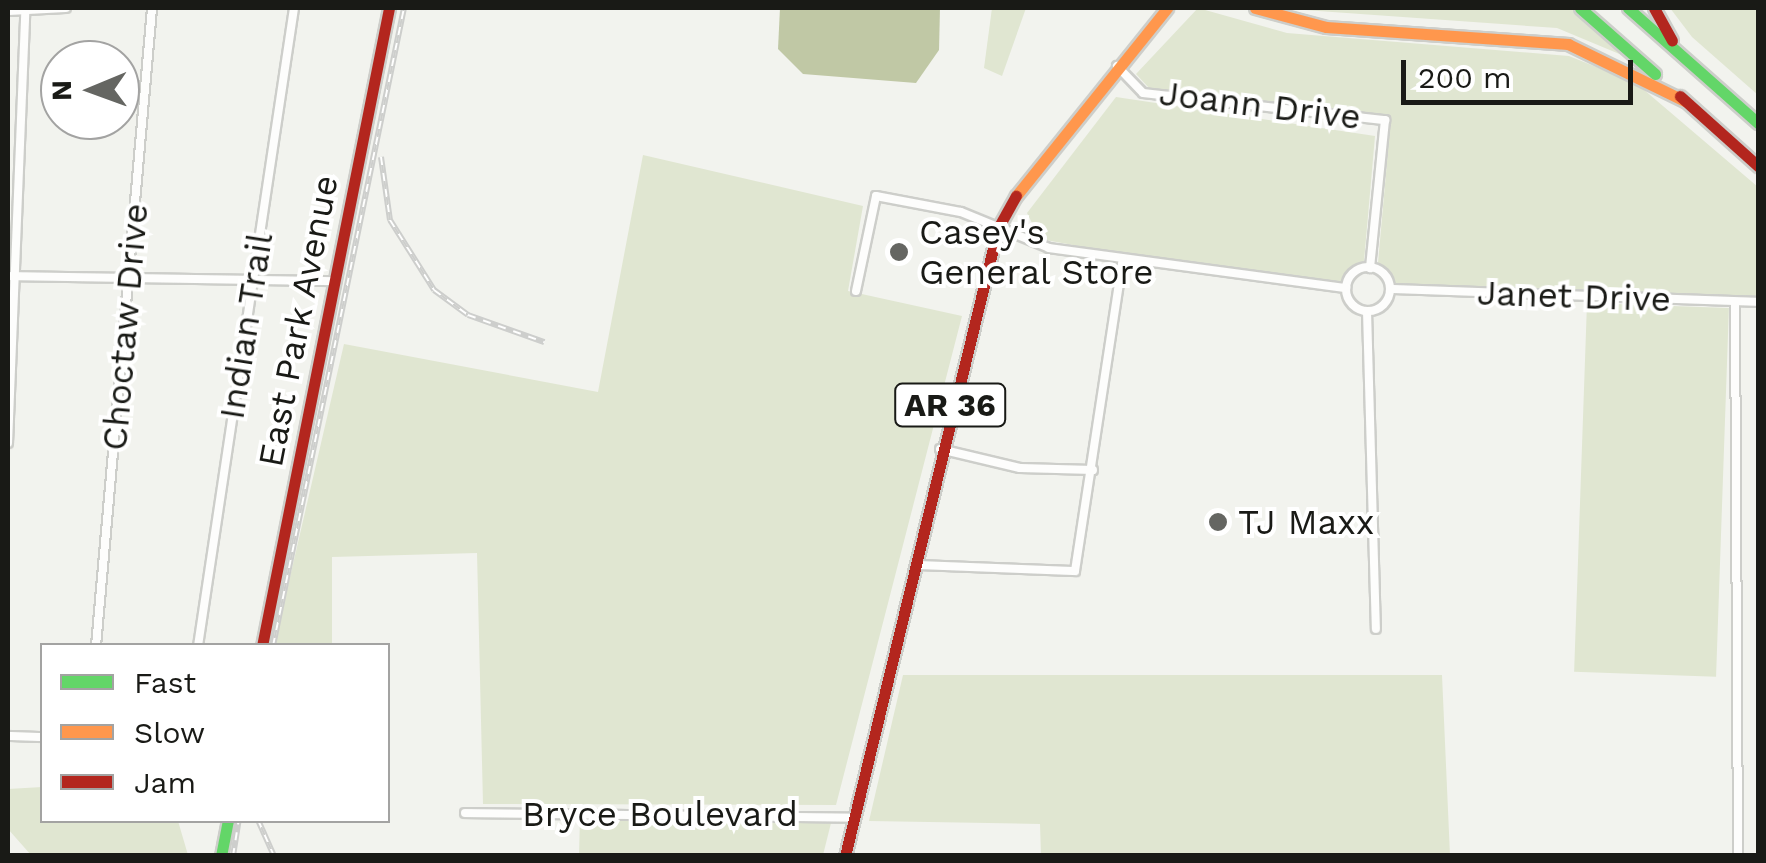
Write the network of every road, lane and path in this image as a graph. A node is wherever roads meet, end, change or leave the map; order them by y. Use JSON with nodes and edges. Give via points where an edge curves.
{"nodes":[{"id":1,"x":66,"y":8,"type":"edge"},
{"id":2,"x":152,"y":8,"type":"edge"},
{"id":3,"x":294,"y":8,"type":"edge"},
{"id":4,"x":389,"y":8,"type":"edge"},
{"id":5,"x":1167,"y":8,"type":"edge"},
{"id":6,"x":1255,"y":8,"type":"edge"},
{"id":7,"x":1580,"y":8,"type":"edge"},
{"id":8,"x":1628,"y":8,"type":"edge"},
{"id":9,"x":1654,"y":8,"type":"edge"},
{"id":10,"x":8,"y":11,"type":"edge"},
{"id":11,"x":25,"y":11,"type":"junction"},
{"id":12,"x":1679,"y":52,"type":"junction"},
{"id":13,"x":1116,"y":66,"type":"junction"},
{"id":14,"x":1685,"y":101,"type":"junction"},
{"id":15,"x":1758,"y":123,"type":"edge"},
{"id":16,"x":1758,"y":166,"type":"edge"},
{"id":17,"x":998,"y":228,"type":"junction"},
{"id":18,"x":1124,"y":259,"type":"junction"},
{"id":19,"x":1370,"y":268,"type":"junction"},
{"id":20,"x":8,"y":276,"type":"edge"},
{"id":21,"x":18,"y":277,"type":"junction"},
{"id":22,"x":130,"y":278,"type":"junction"},
{"id":23,"x":253,"y":279,"type":"junction"},
{"id":24,"x":334,"y":281,"type":"junction"},
{"id":25,"x":1346,"y":288,"type":"junction"},
{"id":26,"x":1390,"y":290,"type":"junction"},
{"id":27,"x":856,"y":291,"type":"dead end"},
{"id":28,"x":1736,"y":302,"type":"junction"},
{"id":29,"x":1758,"y":302,"type":"edge"},
{"id":30,"x":1367,"y":311,"type":"junction"},
{"id":31,"x":8,"y":443,"type":"edge"},
{"id":32,"x":940,"y":449,"type":"junction"},
{"id":33,"x":1093,"y":470,"type":"junction"},
{"id":34,"x":913,"y":565,"type":"junction"},
{"id":35,"x":1376,"y":629,"type":"dead end"},
{"id":36,"x":96,"y":643,"type":"edge"},
{"id":37,"x":198,"y":643,"type":"edge"},
{"id":38,"x":263,"y":643,"type":"edge"},
{"id":39,"x":8,"y":736,"type":"edge"},
{"id":40,"x":40,"y":737,"type":"edge"},
{"id":41,"x":465,"y":812,"type":"dead end"},
{"id":42,"x":855,"y":818,"type":"junction"},
{"id":43,"x":227,"y":823,"type":"edge"},
{"id":44,"x":221,"y":856,"type":"edge"},
{"id":45,"x":845,"y":856,"type":"edge"},
{"id":46,"x":1738,"y":856,"type":"edge"}],
"edges":[{"from":1,"to":11,"type":"street"},
{"from":2,"to":22,"type":"street","name":"Choctaw Drive"},
{"from":3,"to":23,"type":"street","name":"Indian Trail"},
{"from":4,"to":24,"type":"main road","name":"East Park Avenue"},
{"from":5,"to":13,"type":"main road","number":"AR 36"},
{"from":6,"to":14,"type":"main road","via":[[1326,27],[1568,44]]},
{"from":7,"to":14,"type":"main road"},
{"from":8,"to":12,"type":"main road"},
{"from":9,"to":12,"type":"main road"},
{"from":10,"to":11,"type":"street"},
{"from":11,"to":21,"type":"street"},
{"from":12,"to":15,"type":"main road"},
{"from":13,"to":17,"type":"main road","number":"AR 36","via":[[1034,165]]},
{"from":13,"to":19,"type":"street","name":"Joann Drive","via":[[1144,92],[1385,120]]},
{"from":14,"to":16,"type":"main road"},
{"from":17,"to":18,"type":"street","via":[[1049,248]]},
{"from":17,"to":27,"type":"street","via":[[876,196]]},
{"from":17,"to":32,"type":"main road","number":"AR 36"},
{"from":18,"to":25,"type":"street"},
{"from":18,"to":33,"type":"street"},
{"from":19,"to":25,"type":"street"},
{"from":19,"to":26,"type":"street"},
{"from":20,"to":21,"type":"street"},
{"from":21,"to":22,"type":"street"},
{"from":21,"to":31,"type":"street"},
{"from":22,"to":23,"type":"street"},
{"from":22,"to":36,"type":"street","name":"Choctaw Drive"},
{"from":23,"to":24,"type":"street"},
{"from":23,"to":37,"type":"street","name":"Indian Trail"},
{"from":24,"to":38,"type":"main road","name":"East Park Avenue"},
{"from":25,"to":30,"type":"street"},
{"from":26,"to":28,"type":"street","name":"Janet Drive"},
{"from":26,"to":30,"type":"street"},
{"from":28,"to":29,"type":"street","name":"Janet Drive"},
{"from":28,"to":46,"type":"street"},
{"from":30,"to":35,"type":"street"},
{"from":32,"to":33,"type":"street","via":[[1020,468]]},
{"from":32,"to":34,"type":"main road","number":"AR 36"},
{"from":33,"to":34,"type":"street","via":[[1075,572]]},
{"from":34,"to":42,"type":"main road","number":"AR 36"},
{"from":39,"to":40,"type":"street"},
{"from":41,"to":42,"type":"street","name":"Bryce Boulevard"},
{"from":42,"to":45,"type":"main road","number":"AR 36"},
{"from":43,"to":44,"type":"main road"}]}
